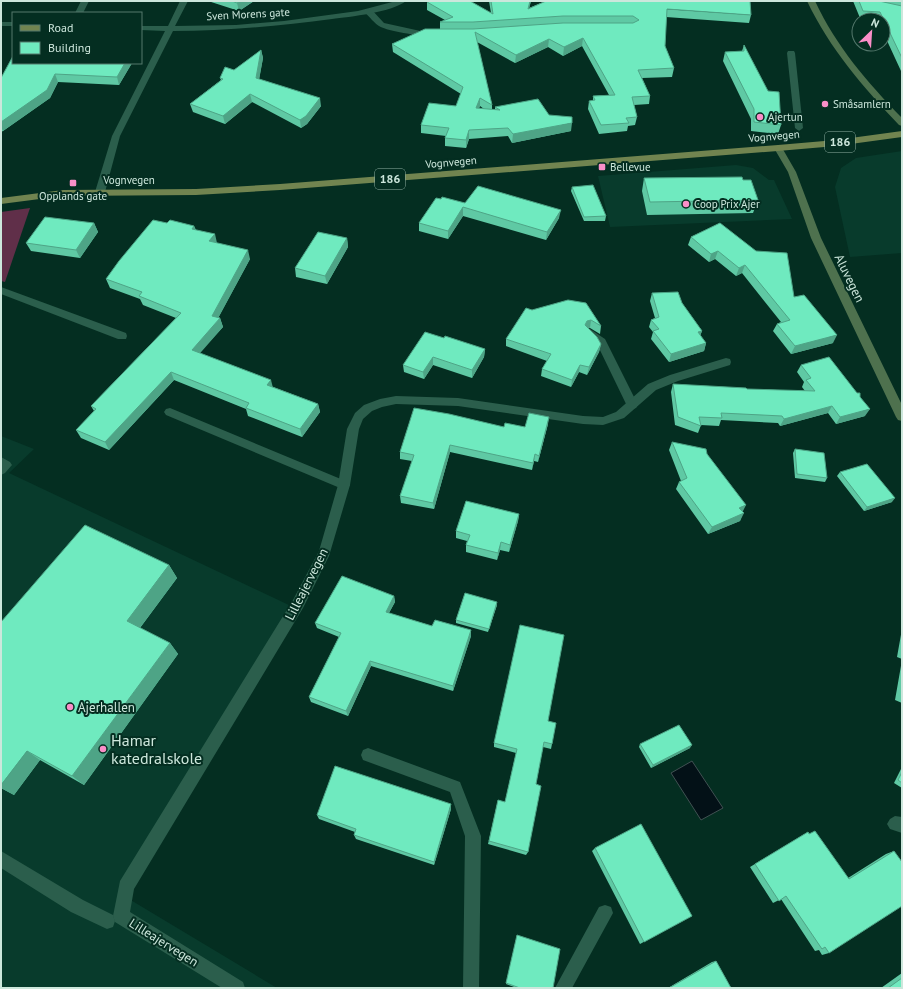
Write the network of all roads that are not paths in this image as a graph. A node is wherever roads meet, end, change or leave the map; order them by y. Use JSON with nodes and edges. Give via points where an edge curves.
{"nodes":[{"id":1,"x":85,"y":1,"type":"edge"},
{"id":2,"x":184,"y":1,"type":"edge"},
{"id":3,"x":402,"y":1,"type":"edge"},
{"id":4,"x":811,"y":1,"type":"edge"},
{"id":5,"x":368,"y":11,"type":"junction"},
{"id":6,"x":80,"y":12,"type":"edge"},
{"id":7,"x":1,"y":24,"type":"edge"},
{"id":8,"x":12,"y":24,"type":"edge"},
{"id":9,"x":142,"y":28,"type":"edge"},
{"id":10,"x":170,"y":29,"type":"junction"},
{"id":11,"x":441,"y":34,"type":"edge"},
{"id":12,"x":791,"y":53,"type":"dead end"},
{"id":13,"x":902,"y":123,"type":"edge"},
{"id":14,"x":799,"y":128,"type":"dead end"},
{"id":15,"x":902,"y":134,"type":"edge"},
{"id":16,"x":778,"y":148,"type":"junction"},
{"id":17,"x":100,"y":192,"type":"junction"},
{"id":18,"x":1,"y":200,"type":"edge"},
{"id":19,"x":1,"y":290,"type":"edge"},
{"id":20,"x":590,"y":333,"type":"edge"},
{"id":21,"x":122,"y":336,"type":"dead end"},
{"id":22,"x":726,"y":362,"type":"dead end"},
{"id":23,"x":632,"y":405,"type":"junction"},
{"id":24,"x":170,"y":412,"type":"dead end"},
{"id":25,"x":902,"y":417,"type":"edge"},
{"id":26,"x":1,"y":462,"type":"edge"},
{"id":27,"x":1,"y":470,"type":"edge"},
{"id":28,"x":344,"y":485,"type":"junction"},
{"id":29,"x":368,"y":755,"type":"dead end"},
{"id":30,"x":1,"y":859,"type":"edge"},
{"id":31,"x":605,"y":913,"type":"dead end"},
{"id":32,"x":107,"y":921,"type":"dead end"},
{"id":33,"x":237,"y":988,"type":"edge"},
{"id":34,"x":471,"y":988,"type":"edge"},
{"id":35,"x":563,"y":988,"type":"edge"}],
"edges":[{"from":1,"to":6,"type":"street"},
{"from":2,"to":10,"type":"street"},
{"from":3,"to":5,"type":"street","name":"Sven Morens gate"},
{"from":4,"to":13,"type":"main road","via":[[835,47]]},
{"from":5,"to":10,"type":"street","name":"Sven Morens gate","via":[[297,23]]},
{"from":5,"to":11,"type":"street","via":[[382,25],[425,34]]},
{"from":7,"to":8,"type":"street"},
{"from":9,"to":10,"type":"street","name":"Sven Morens gate"},
{"from":10,"to":17,"type":"street","via":[[116,136]]},
{"from":12,"to":14,"type":"street"},
{"from":15,"to":16,"type":"main road","name":"Vognvegen","number":"186"},
{"from":16,"to":17,"type":"main road","name":"Vognvegen","number":"186","via":[[280,188],[196,192]]},
{"from":16,"to":25,"type":"main road","name":"Aluvegen","via":[[792,172],[816,238]]},
{"from":17,"to":18,"type":"main road","name":"Vognvegen","number":"186"},
{"from":19,"to":21,"type":"street"},
{"from":20,"to":23,"type":"street","via":[[601,342]]},
{"from":22,"to":23,"type":"street","name":"Lilleajervegen","via":[[652,387]]},
{"from":23,"to":28,"type":"street","name":"Lilleajervegen","via":[[620,415],[602,421],[458,402],[396,400],[380,403],[368,408],[359,416],[353,429]]},
{"from":24,"to":28,"type":"street"},
{"from":26,"to":27,"type":"street","via":[[6,465]]},
{"from":28,"to":33,"type":"street","name":"Lilleajervegen","via":[[325,552],[298,604],[126,887],[121,916]]},
{"from":29,"to":34,"type":"street","via":[[454,787],[473,836]]},
{"from":30,"to":32,"type":"street","via":[[77,906]]},
{"from":31,"to":35,"type":"street"}]}
